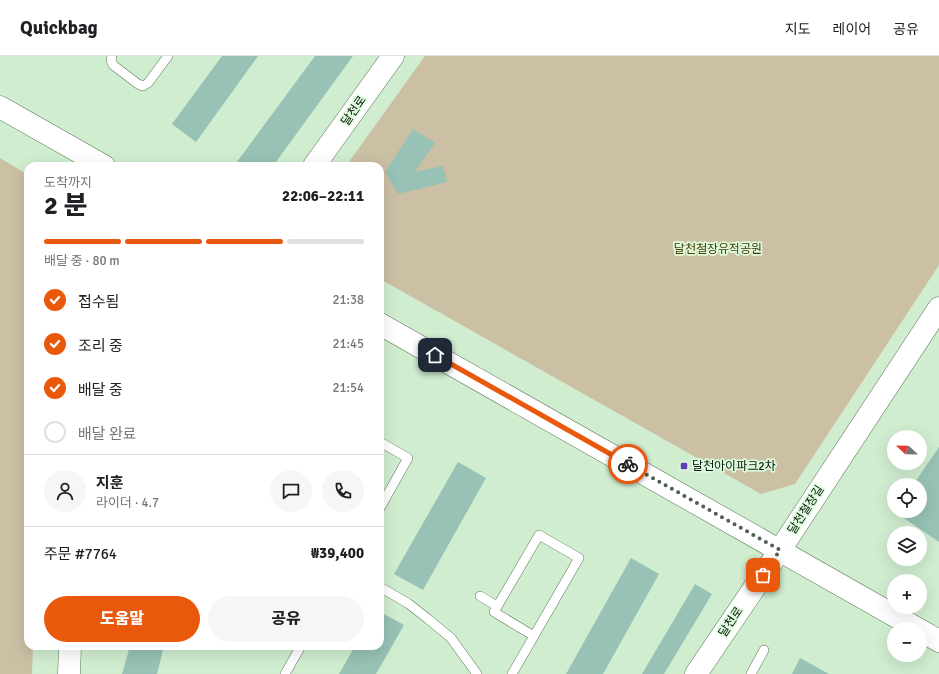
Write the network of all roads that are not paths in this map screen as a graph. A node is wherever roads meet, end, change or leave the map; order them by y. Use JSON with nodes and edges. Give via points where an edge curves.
{"nodes":[{"id":1,"x":112,"y":56,"type":"edge"},
{"id":2,"x":168,"y":56,"type":"edge"},
{"id":3,"x":393,"y":56,"type":"edge"},
{"id":4,"x":0,"y":107,"type":"edge"},
{"id":5,"x":97,"y":162,"type":"edge"},
{"id":6,"x":317,"y":162,"type":"edge"},
{"id":7,"x":939,"y":308,"type":"edge"},
{"id":8,"x":384,"y":326,"type":"edge"},
{"id":9,"x":384,"y":444,"type":"edge"},
{"id":10,"x":384,"y":501,"type":"edge"},
{"id":11,"x":780,"y":550,"type":"junction"},
{"id":12,"x":384,"y":589,"type":"edge"},
{"id":13,"x":480,"y":596,"type":"dead end"},
{"id":14,"x":497,"y":606,"type":"junction"},
{"id":15,"x":905,"y":622,"type":"edge"},
{"id":16,"x":927,"y":634,"type":"edge"},
{"id":17,"x":534,"y":636,"type":"junction"},
{"id":18,"x":939,"y":641,"type":"edge"},
{"id":19,"x":70,"y":650,"type":"edge"},
{"id":20,"x":299,"y":650,"type":"edge"},
{"id":21,"x":764,"y":650,"type":"dead end"},
{"id":22,"x":69,"y":674,"type":"edge"},
{"id":23,"x":285,"y":674,"type":"edge"},
{"id":24,"x":477,"y":674,"type":"edge"},
{"id":25,"x":512,"y":674,"type":"edge"},
{"id":26,"x":696,"y":674,"type":"edge"},
{"id":27,"x":751,"y":674,"type":"edge"}],
"edges":[{"from":1,"to":2,"type":"lane","via":[[110,60],[113,65],[142,86],[148,83]]},
{"from":3,"to":6,"type":"street","name":"달천로"},
{"from":4,"to":5,"type":"street"},
{"from":7,"to":11,"type":"street","name":"달천철장길"},
{"from":8,"to":11,"type":"street"},
{"from":9,"to":10,"type":"lane","via":[[408,458]]},
{"from":11,"to":15,"type":"street"},
{"from":11,"to":26,"type":"street","name":"달천로"},
{"from":12,"to":24,"type":"lane","via":[[409,604],[451,638]]},
{"from":13,"to":14,"type":"lane"},
{"from":14,"to":17,"type":"lane","via":[[494,612]]},
{"from":14,"to":17,"type":"lane","via":[[539,535],[579,558]]},
{"from":16,"to":18,"type":"street"},
{"from":17,"to":25,"type":"lane"},
{"from":19,"to":22,"type":"street"},
{"from":20,"to":23,"type":"lane"},
{"from":21,"to":27,"type":"lane"}]}
